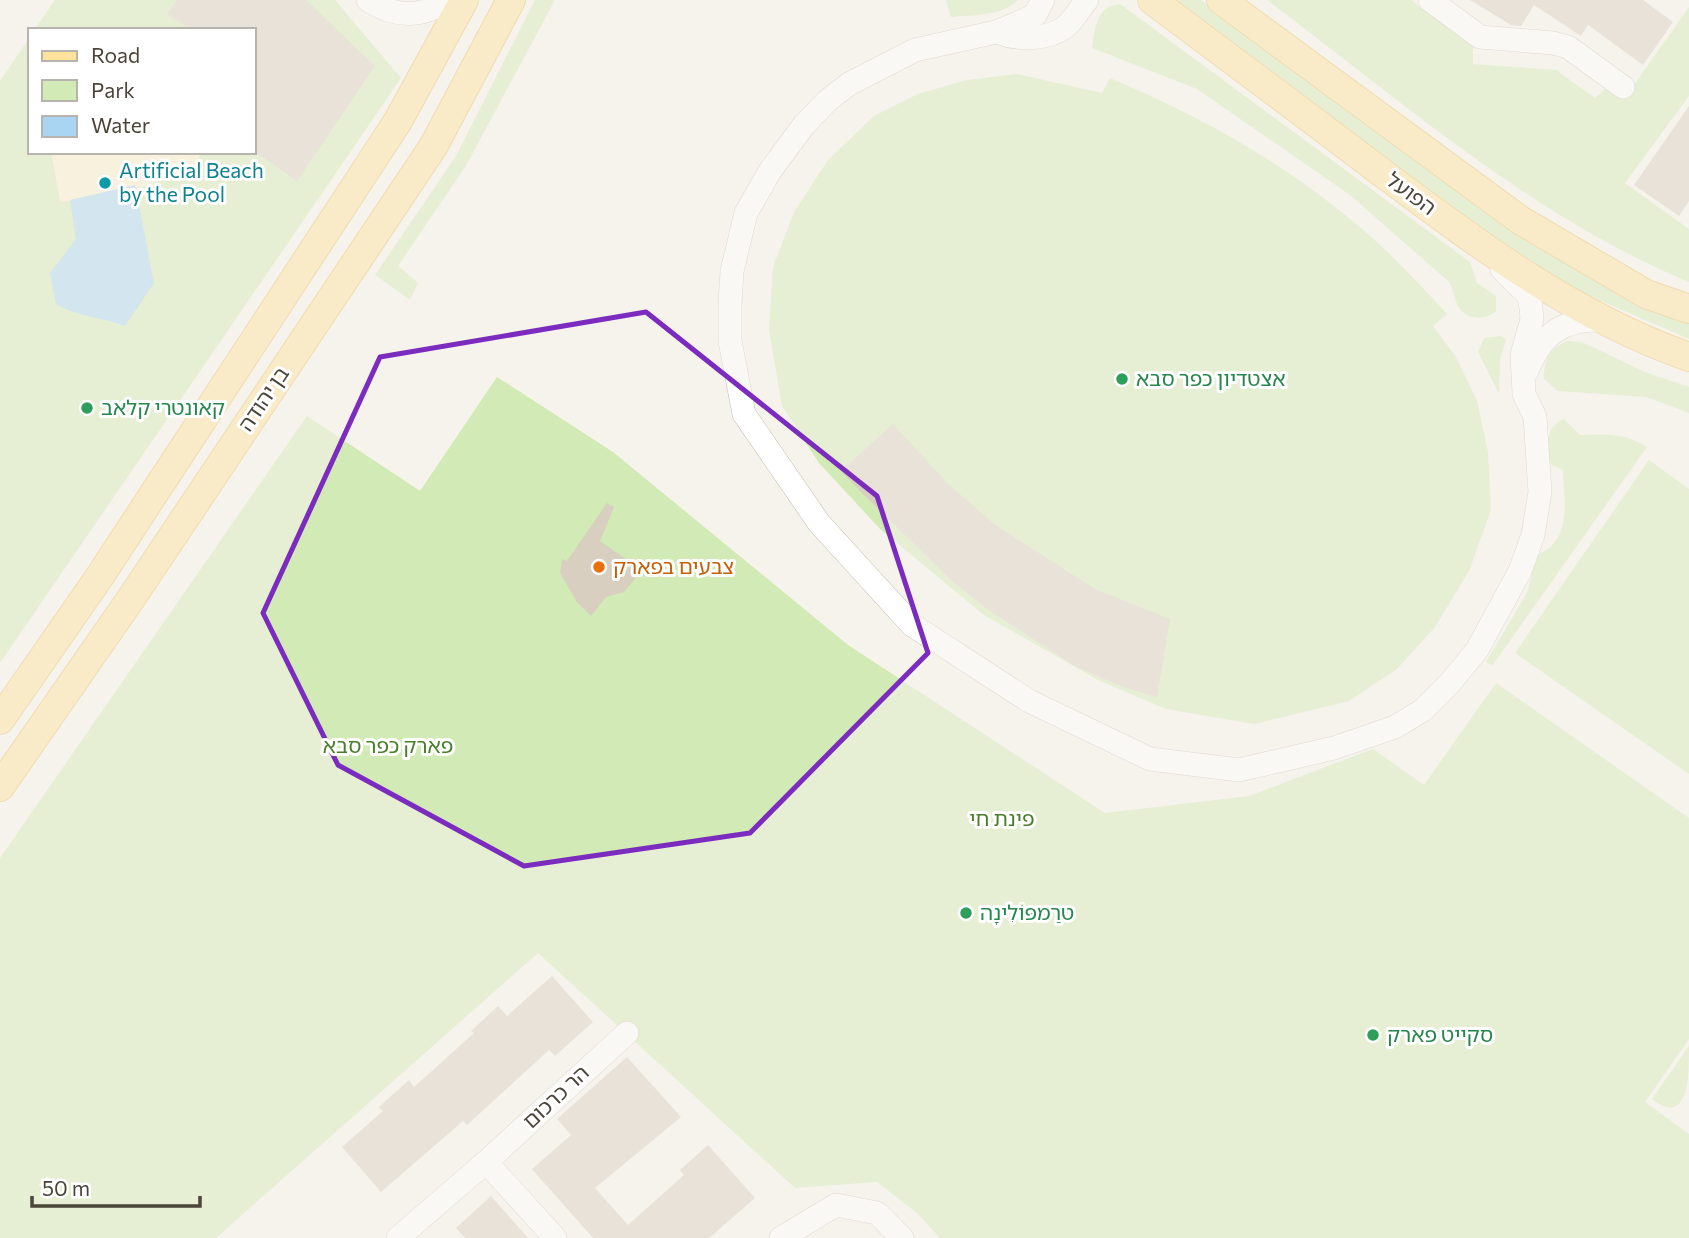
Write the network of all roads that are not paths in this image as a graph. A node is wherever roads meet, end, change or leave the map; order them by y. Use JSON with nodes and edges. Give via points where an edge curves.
{"nodes":[{"id":1,"x":368,"y":0,"type":"edge"},
{"id":2,"x":447,"y":0,"type":"edge"},
{"id":3,"x":464,"y":0,"type":"edge"},
{"id":4,"x":511,"y":0,"type":"edge"},
{"id":5,"x":1043,"y":0,"type":"edge"},
{"id":6,"x":1087,"y":0,"type":"edge"},
{"id":7,"x":1152,"y":0,"type":"edge"},
{"id":8,"x":1221,"y":0,"type":"edge"},
{"id":9,"x":1430,"y":0,"type":"edge"},
{"id":10,"x":996,"y":32,"type":"junction"},
{"id":11,"x":1623,"y":88,"type":"dead end"},
{"id":12,"x":1487,"y":251,"type":"junction"},
{"id":13,"x":1689,"y":309,"type":"edge"},
{"id":14,"x":1600,"y":320,"type":"junction"},
{"id":15,"x":1689,"y":357,"type":"edge"},
{"id":16,"x":1523,"y":380,"type":"junction"},
{"id":17,"x":0,"y":720,"type":"edge"},
{"id":18,"x":0,"y":787,"type":"edge"},
{"id":19,"x":627,"y":1033,"type":"dead end"},
{"id":20,"x":486,"y":1162,"type":"junction"},
{"id":21,"x":398,"y":1238,"type":"edge"},
{"id":22,"x":555,"y":1238,"type":"edge"},
{"id":23,"x":780,"y":1238,"type":"edge"},
{"id":24,"x":902,"y":1238,"type":"edge"}],
"edges":[{"from":1,"to":2,"type":"street","via":[[412,15]]},
{"from":3,"to":17,"type":"main road","name":"בן יהודה","via":[[398,121],[98,579]]},
{"from":4,"to":18,"type":"main road","name":"בן יהודה","via":[[433,147]]},
{"from":5,"to":10,"type":"street","via":[[1035,15]]},
{"from":6,"to":10,"type":"street","via":[[1067,26],[1053,34],[1013,38]]},
{"from":7,"to":12,"type":"main road","name":"הפועל"},
{"from":8,"to":13,"type":"main road","name":"הפועל","via":[[1520,220],[1646,293]]},
{"from":9,"to":11,"type":"street","via":[[1480,37],[1568,47]]},
{"from":10,"to":16,"type":"street","via":[[915,50],[849,84],[827,101],[770,171],[746,213],[732,271],[730,341],[744,414],[819,523],[912,625],[1029,701],[1150,759],[1239,770],[1334,748],[1395,727],[1423,709],[1477,650],[1520,570],[1533,535],[1540,492],[1535,417]]},
{"from":12,"to":14,"type":"main road","name":"הפועל"},
{"from":12,"to":16,"type":"street","via":[[1529,296],[1532,319],[1522,355]]},
{"from":14,"to":15,"type":"main road","name":"הפועל"},
{"from":14,"to":16,"type":"street","via":[[1577,320],[1559,328],[1537,350]]},
{"from":19,"to":20,"type":"street","name":"הר כרכום"},
{"from":20,"to":21,"type":"street","name":"הר כרכום"},
{"from":20,"to":22,"type":"street"},
{"from":23,"to":24,"type":"street","via":[[836,1205],[877,1213]]}]}
